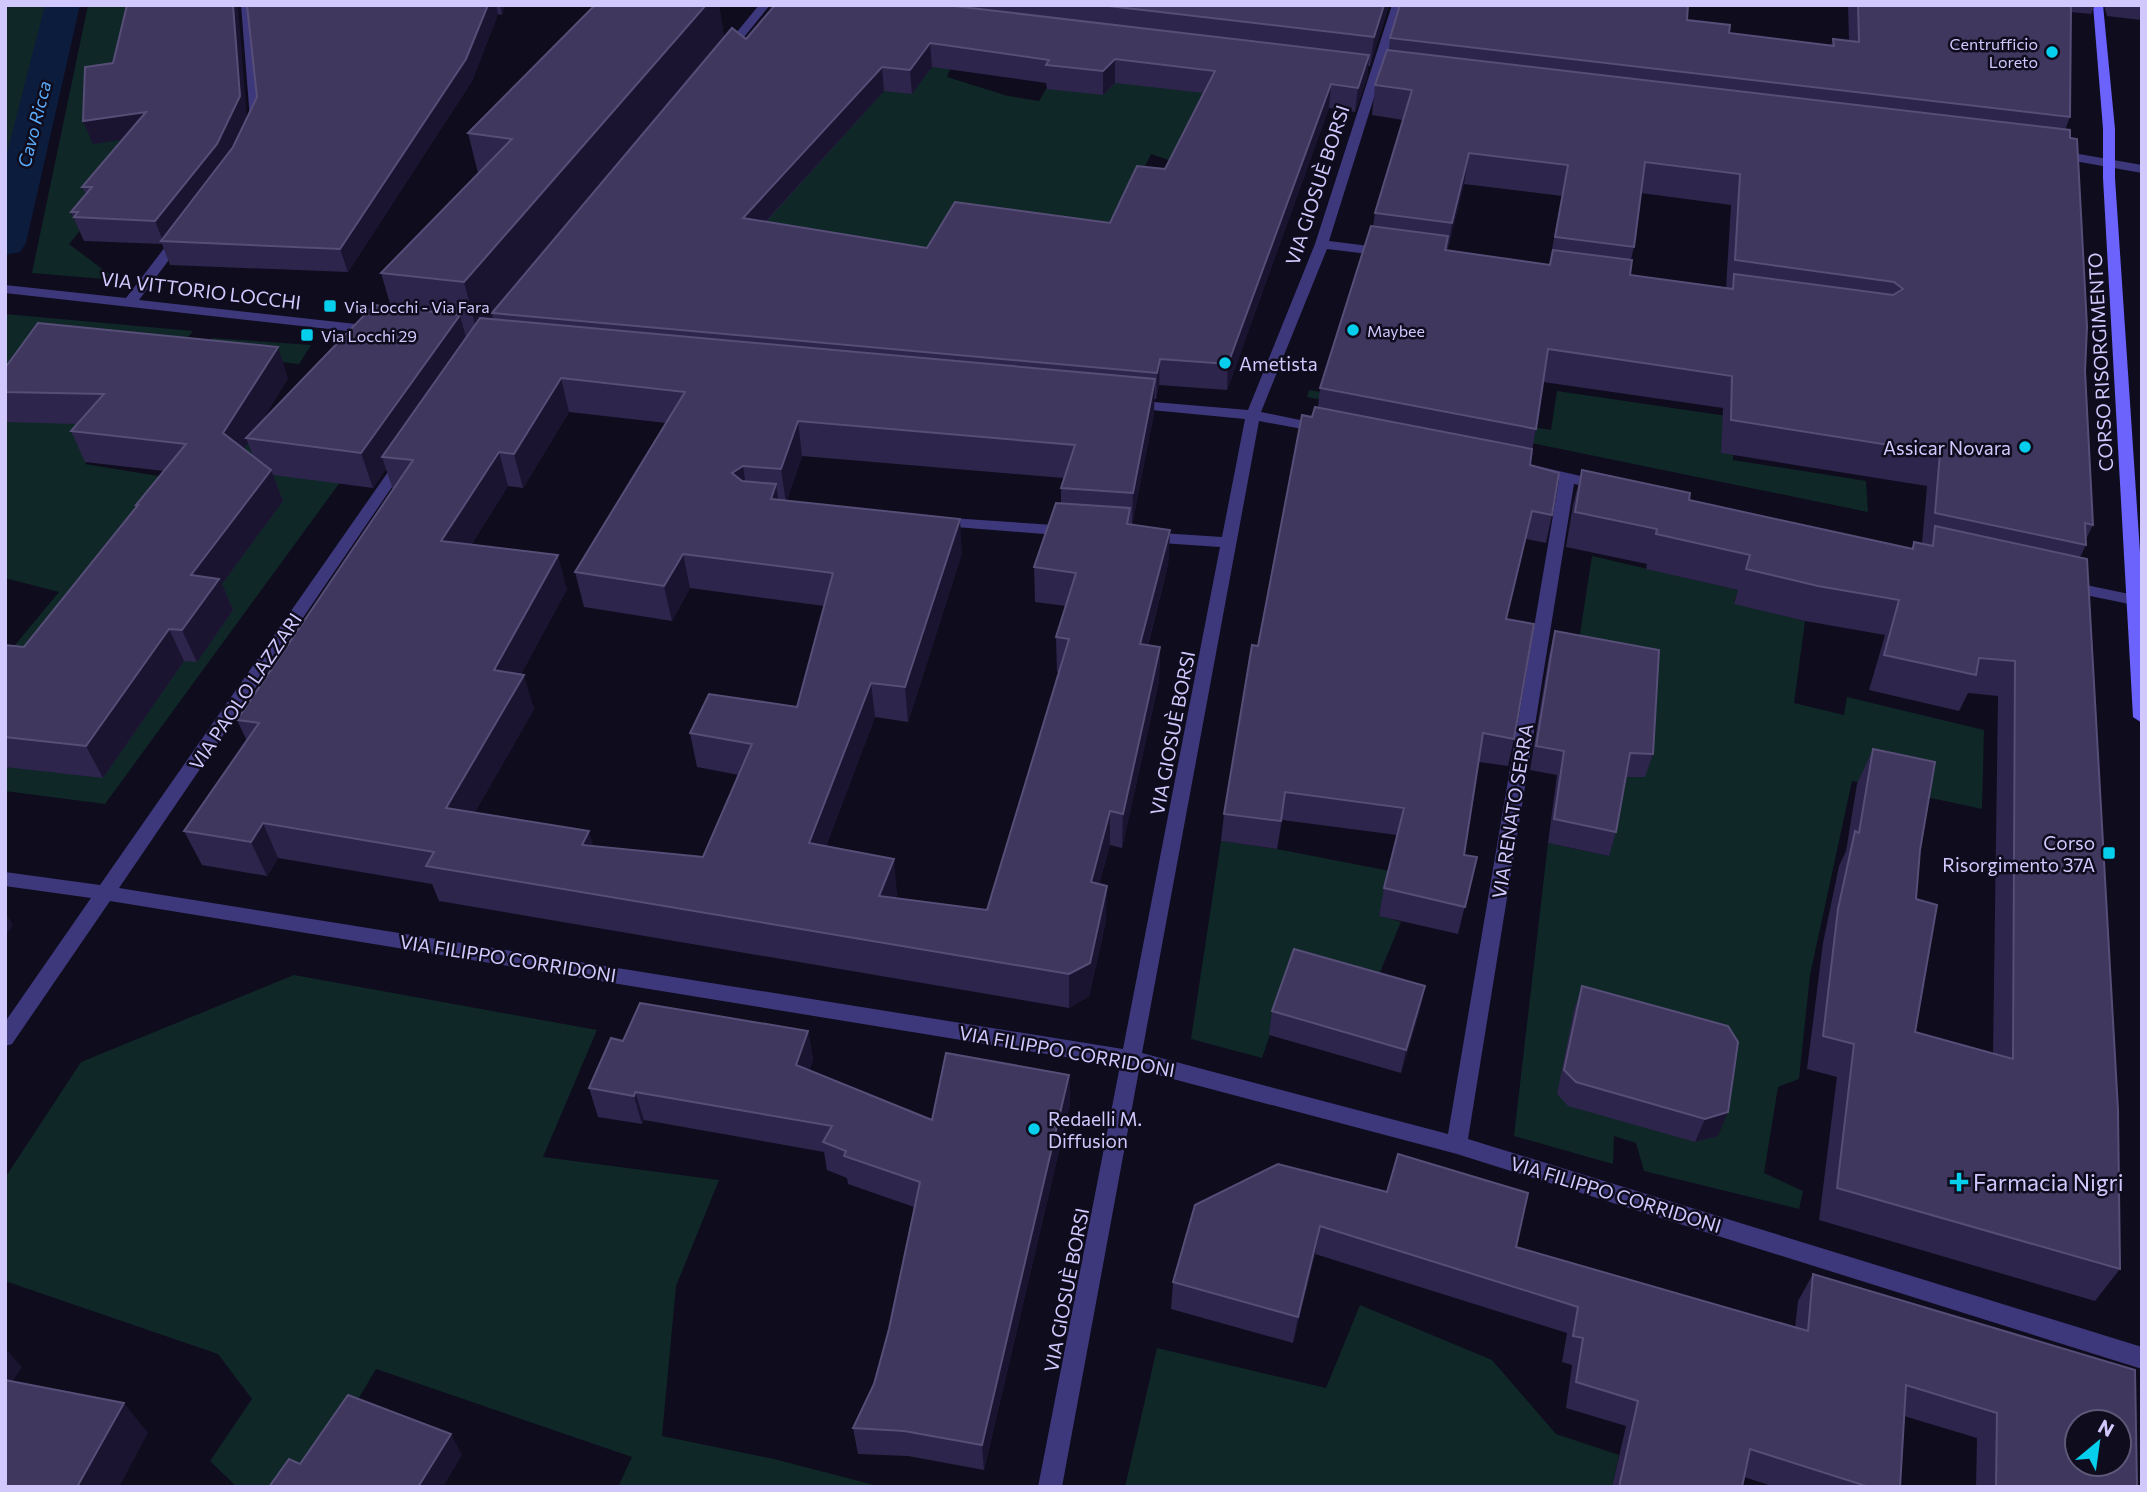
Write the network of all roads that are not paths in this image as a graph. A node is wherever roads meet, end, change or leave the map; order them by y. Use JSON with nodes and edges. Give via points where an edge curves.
{"nodes":[{"id":1,"x":765,"y":5,"type":"edge"},
{"id":2,"x":1398,"y":5,"type":"edge"},
{"id":3,"x":2098,"y":5,"type":"edge"},
{"id":4,"x":249,"y":14,"type":"edge"},
{"id":5,"x":715,"y":66,"type":"edge"},
{"id":6,"x":244,"y":144,"type":"edge"},
{"id":7,"x":2042,"y":152,"type":"edge"},
{"id":8,"x":2109,"y":163,"type":"junction"},
{"id":9,"x":2142,"y":169,"type":"edge"},
{"id":10,"x":187,"y":226,"type":"edge"},
{"id":11,"x":1322,"y":244,"type":"junction"},
{"id":12,"x":1404,"y":255,"type":"edge"},
{"id":13,"x":5,"y":289,"type":"edge"},
{"id":14,"x":131,"y":301,"type":"junction"},
{"id":15,"x":389,"y":332,"type":"edge"},
{"id":16,"x":1117,"y":403,"type":"edge"},
{"id":17,"x":1253,"y":415,"type":"junction"},
{"id":18,"x":1335,"y":431,"type":"edge"},
{"id":19,"x":408,"y":453,"type":"edge"},
{"id":20,"x":1526,"y":469,"type":"edge"},
{"id":21,"x":1567,"y":477,"type":"junction"},
{"id":22,"x":1620,"y":489,"type":"edge"},
{"id":23,"x":925,"y":521,"type":"edge"},
{"id":24,"x":1089,"y":533,"type":"edge"},
{"id":25,"x":1129,"y":535,"type":"edge"},
{"id":26,"x":1230,"y":542,"type":"junction"},
{"id":27,"x":2049,"y":582,"type":"edge"},
{"id":28,"x":2134,"y":600,"type":"junction"},
{"id":29,"x":2142,"y":717,"type":"edge"},
{"id":30,"x":5,"y":879,"type":"edge"},
{"id":31,"x":106,"y":893,"type":"junction"},
{"id":32,"x":5,"y":1038,"type":"edge"},
{"id":33,"x":1131,"y":1059,"type":"junction"},
{"id":34,"x":1457,"y":1144,"type":"junction"},
{"id":35,"x":2142,"y":1358,"type":"edge"},
{"id":36,"x":1050,"y":1487,"type":"edge"}],
"edges":[{"from":1,"to":5,"type":"street"},
{"from":2,"to":11,"type":"street","name":"VIA GIOSUÈ BORSI"},
{"from":3,"to":8,"type":"main road","name":"CORSO RISORGIMENTO"},
{"from":4,"to":6,"type":"street","via":[[256,119]]},
{"from":7,"to":8,"type":"street"},
{"from":8,"to":9,"type":"street"},
{"from":8,"to":28,"type":"main road","name":"CORSO RISORGIMENTO"},
{"from":10,"to":14,"type":"street"},
{"from":11,"to":12,"type":"street"},
{"from":11,"to":17,"type":"street","name":"VIA GIOSUÈ BORSI"},
{"from":13,"to":14,"type":"street","name":"VIA VITTORIO LOCCHI"},
{"from":14,"to":15,"type":"street","name":"VIA VITTORIO LOCCHI"},
{"from":16,"to":17,"type":"street"},
{"from":17,"to":18,"type":"street"},
{"from":17,"to":26,"type":"street","name":"VIA GIOSUÈ BORSI"},
{"from":19,"to":31,"type":"street","name":"VIA PAOLO LAZZARI"},
{"from":20,"to":21,"type":"street"},
{"from":21,"to":22,"type":"street"},
{"from":21,"to":34,"type":"street","name":"VIA RENATO SERRA"},
{"from":23,"to":24,"type":"street"},
{"from":25,"to":26,"type":"street"},
{"from":26,"to":33,"type":"street","name":"VIA GIOSUÈ BORSI"},
{"from":27,"to":28,"type":"street"},
{"from":28,"to":29,"type":"main road","name":"CORSO RISORGIMENTO"},
{"from":30,"to":31,"type":"street","name":"VIA FILIPPO CORRIDONI"},
{"from":31,"to":32,"type":"street","name":"VIA PAOLO LAZZARI"},
{"from":31,"to":33,"type":"street","name":"VIA FILIPPO CORRIDONI"},
{"from":33,"to":34,"type":"street","name":"VIA FILIPPO CORRIDONI"},
{"from":33,"to":36,"type":"street","name":"VIA GIOSUÈ BORSI"},
{"from":34,"to":35,"type":"street","name":"VIA FILIPPO CORRIDONI"}]}
